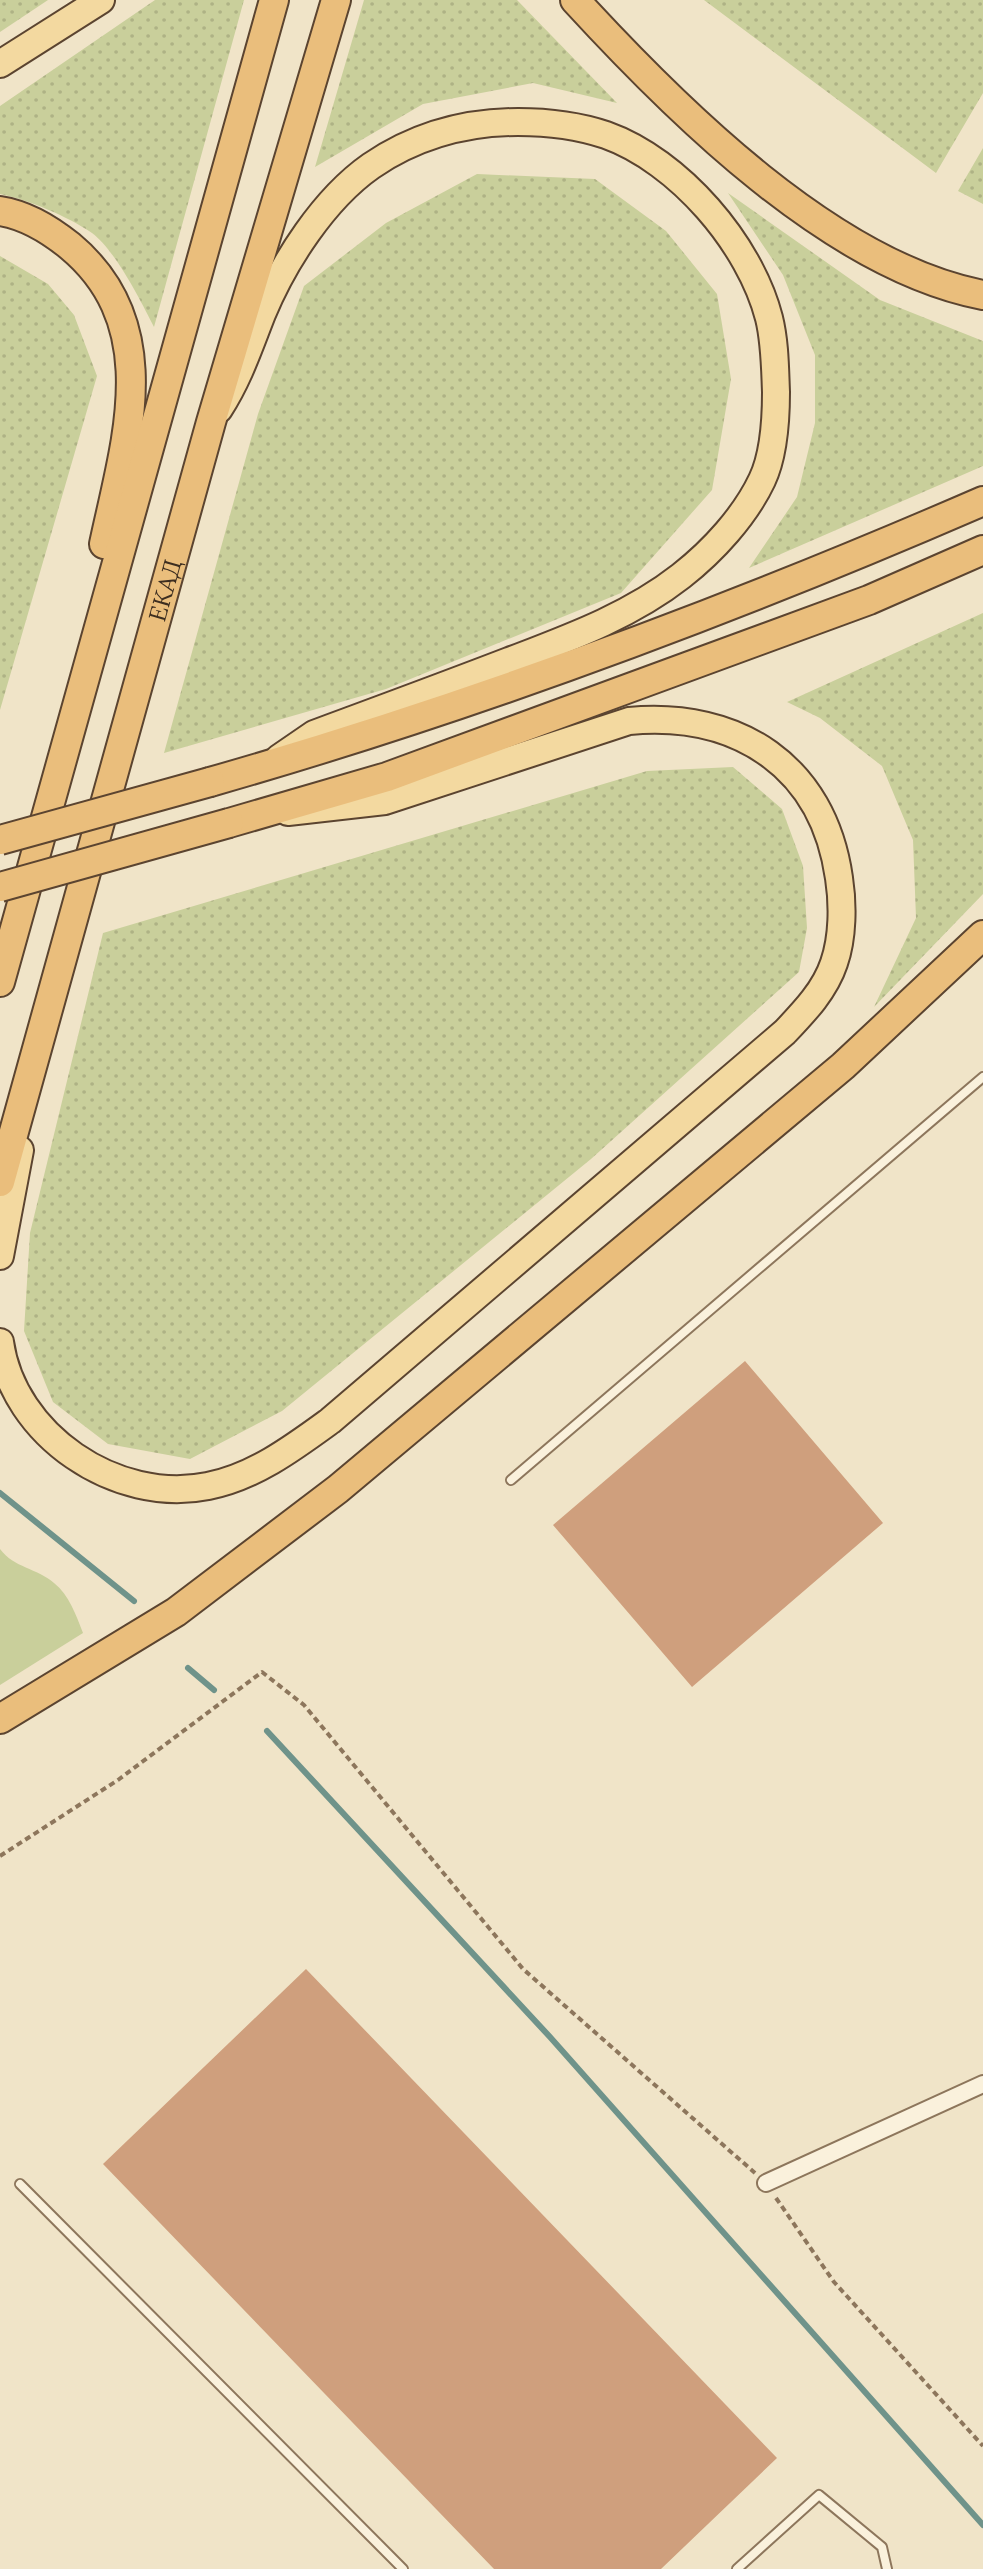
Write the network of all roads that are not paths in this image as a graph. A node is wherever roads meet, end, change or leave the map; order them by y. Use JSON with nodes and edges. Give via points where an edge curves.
{"nodes":[{"id":1,"x":101,"y":0,"type":"edge"},
{"id":2,"x":274,"y":0,"type":"edge"},
{"id":3,"x":336,"y":0,"type":"edge"},
{"id":4,"x":575,"y":0,"type":"edge"},
{"id":5,"x":0,"y":64,"type":"edge"},
{"id":6,"x":0,"y":211,"type":"edge"},
{"id":7,"x":983,"y":295,"type":"edge"},
{"id":8,"x":211,"y":422,"type":"junction"},
{"id":9,"x":983,"y":501,"type":"edge"},
{"id":10,"x":983,"y":550,"type":"edge"},
{"id":11,"x":85,"y":671,"type":"junction"},
{"id":12,"x":269,"y":765,"type":"junction"},
{"id":13,"x":264,"y":814,"type":"junction"},
{"id":14,"x":0,"y":840,"type":"edge"},
{"id":15,"x":0,"y":887,"type":"edge"},
{"id":16,"x":983,"y":935,"type":"edge"},
{"id":17,"x":0,"y":982,"type":"edge"},
{"id":18,"x":983,"y":1077,"type":"edge"},
{"id":19,"x":21,"y":1109,"type":"junction"},
{"id":20,"x":0,"y":1182,"type":"edge"},
{"id":21,"x":0,"y":1256,"type":"edge"},
{"id":22,"x":0,"y":1342,"type":"edge"},
{"id":23,"x":511,"y":1480,"type":"dead end"},
{"id":24,"x":0,"y":1719,"type":"edge"},
{"id":25,"x":983,"y":2084,"type":"edge"},
{"id":26,"x":766,"y":2183,"type":"road end"},
{"id":27,"x":20,"y":2184,"type":"dead end"},
{"id":28,"x":403,"y":2569,"type":"edge"},
{"id":29,"x":737,"y":2569,"type":"edge"},
{"id":30,"x":887,"y":2569,"type":"edge"}],
"edges":[{"from":1,"to":5,"type":"main road"},
{"from":2,"to":11,"type":"highway"},
{"from":3,"to":8,"type":"highway","name":"ЕКАД"},
{"from":4,"to":7,"type":"highway","via":[[684,109],[813,216],[885,260]]},
{"from":6,"to":11,"type":"highway","via":[[18,213],[56,235],[89,263],[115,305],[130,345],[130,423],[95,587]]},
{"from":8,"to":12,"type":"main road","via":[[239,378],[263,311],[288,266],[338,196],[402,148],[441,131],[488,122],[568,126],[606,135],[643,154],[673,176],[739,251],[769,318],[776,409],[763,478],[738,516],[682,575],[613,619],[314,734]]},
{"from":8,"to":19,"type":"highway","name":"ЕКАД"},
{"from":9,"to":12,"type":"highway","via":[[848,559],[543,674]]},
{"from":10,"to":13,"type":"highway","via":[[869,600],[387,777]]},
{"from":11,"to":17,"type":"highway"},
{"from":12,"to":14,"type":"highway","bridge":true},
{"from":13,"to":15,"type":"highway","bridge":true},
{"from":13,"to":22,"type":"main road","via":[[385,801],[629,721],[699,721],[773,755],[805,788],[835,852],[842,899],[834,962],[812,1003],[785,1032],[330,1421],[259,1468],[205,1487],[179,1488],[153,1487],[99,1472],[60,1445],[25,1407],[11,1384]]},
{"from":16,"to":24,"type":"highway","via":[[843,1066],[326,1499],[176,1612]]},
{"from":18,"to":23,"type":"lane"},
{"from":19,"to":20,"type":"highway","name":"ЕКАД"},
{"from":19,"to":21,"type":"main road","via":[[23,1133]]},
{"from":25,"to":26,"type":"street"},
{"from":27,"to":28,"type":"lane"},
{"from":29,"to":30,"type":"lane","via":[[819,2495],[882,2547]]}]}
